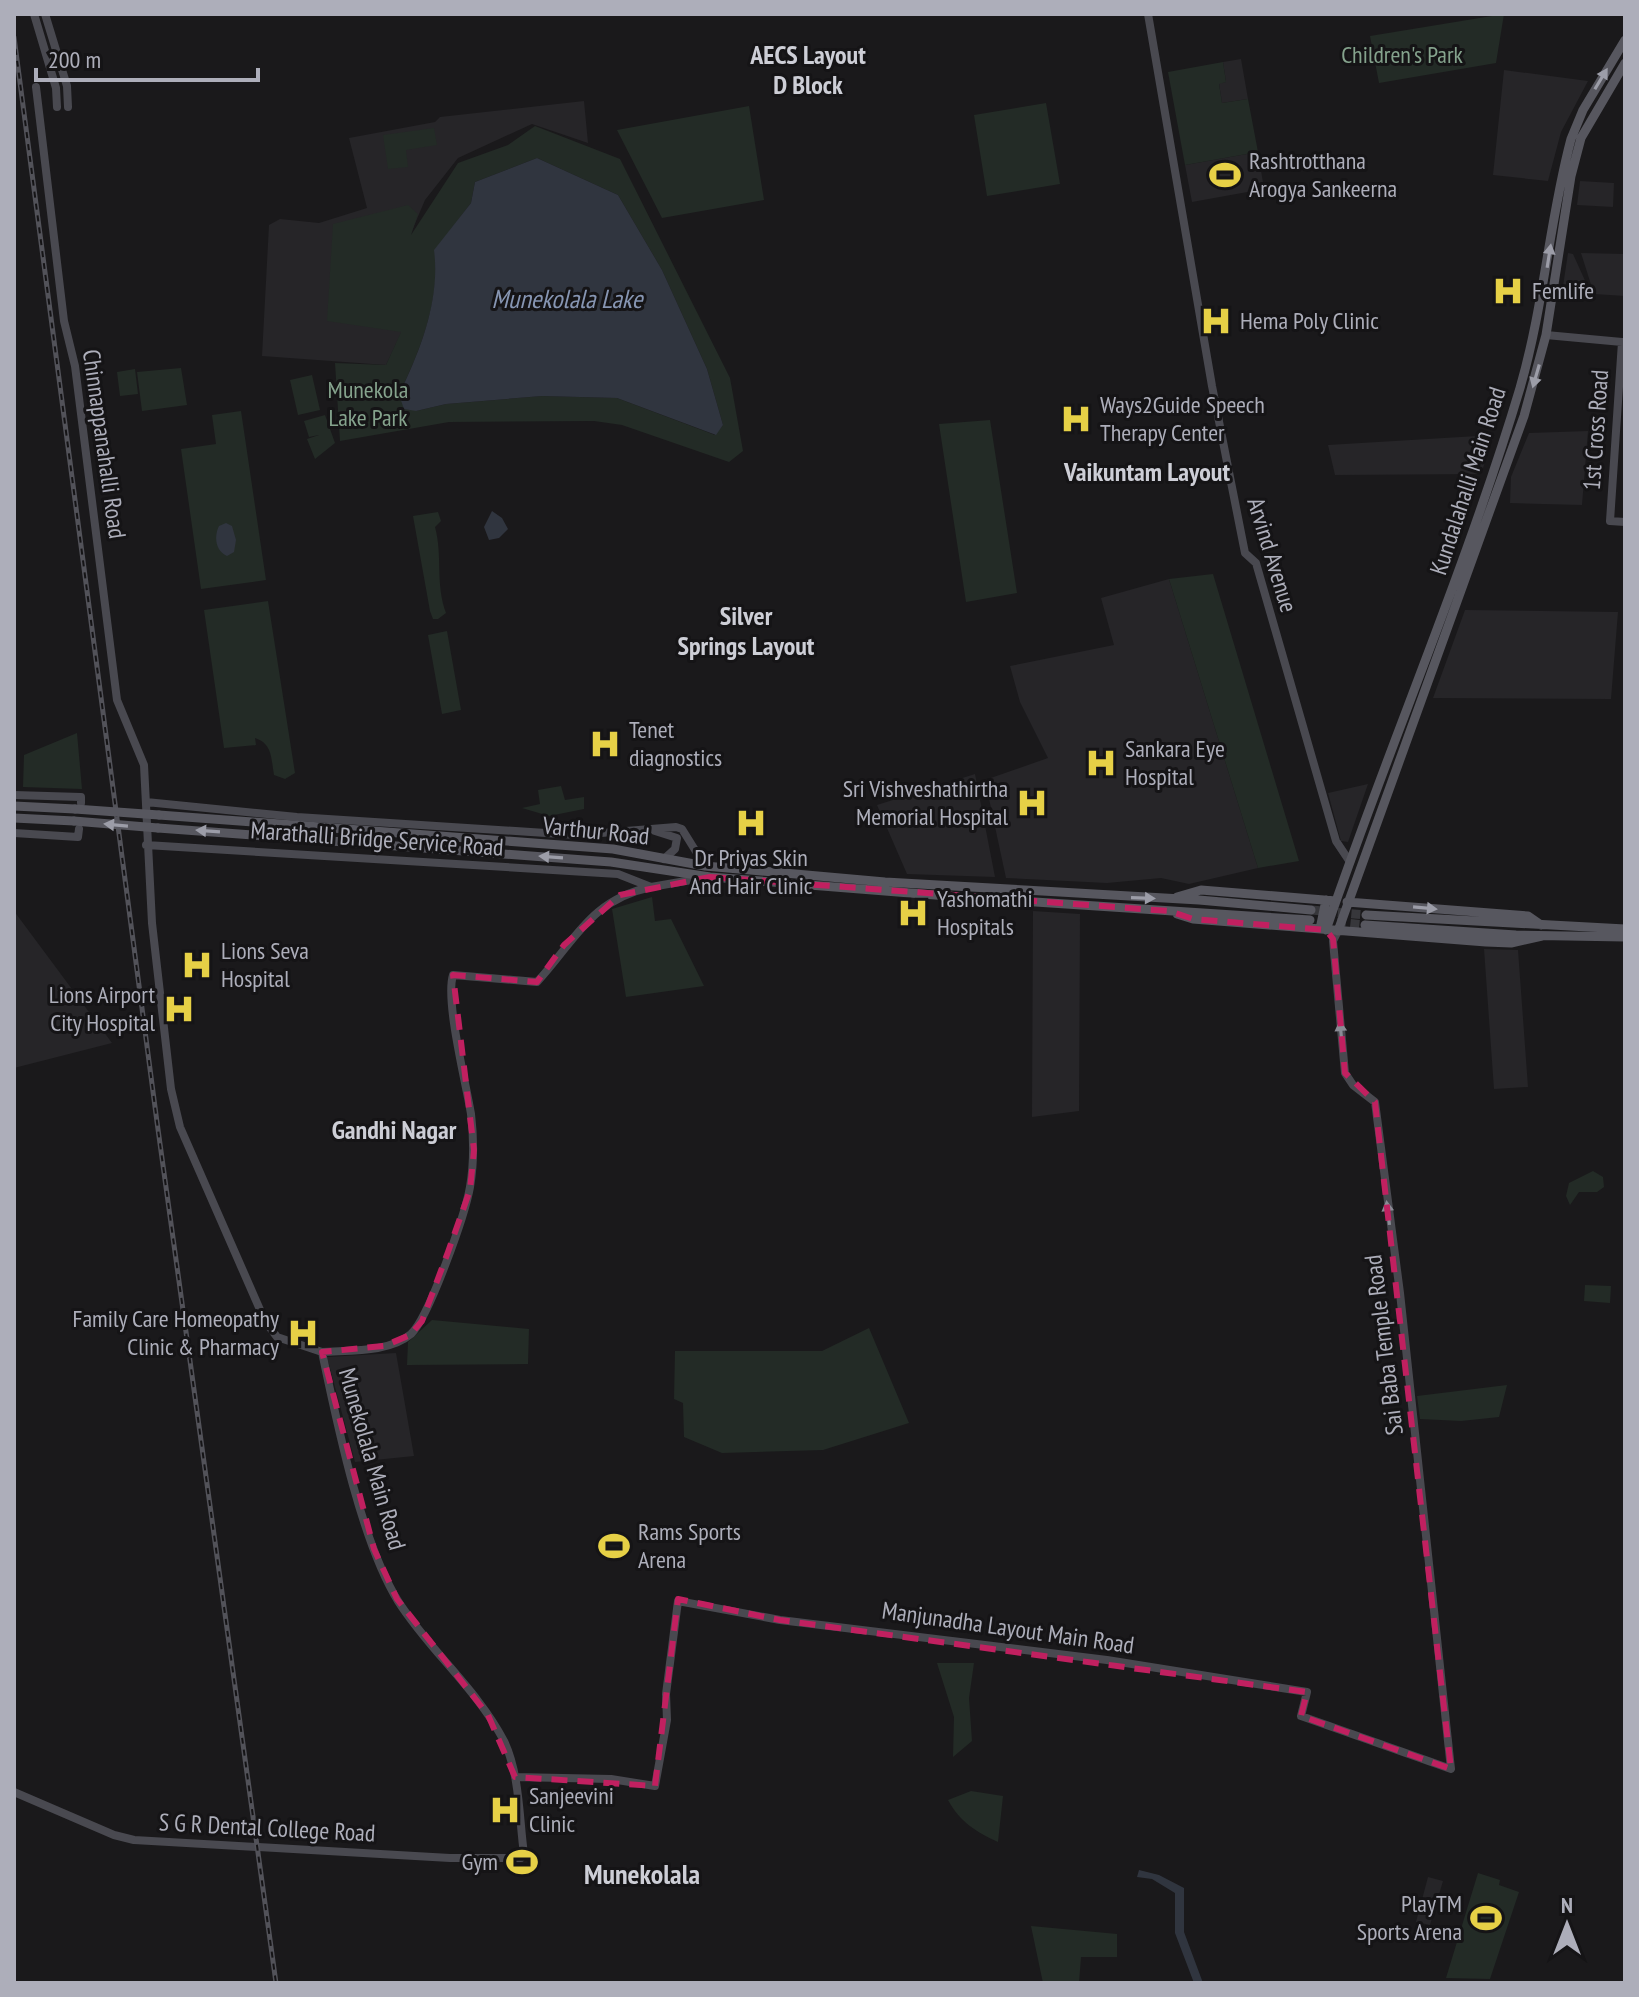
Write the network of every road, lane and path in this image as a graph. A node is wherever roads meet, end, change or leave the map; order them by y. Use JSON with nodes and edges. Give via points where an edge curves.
{"nodes":[{"id":1,"x":34,"y":14,"type":"edge"},
{"id":2,"x":45,"y":14,"type":"edge"},
{"id":3,"x":1148,"y":14,"type":"edge"},
{"id":4,"x":1625,"y":40,"type":"edge"},
{"id":5,"x":1625,"y":63,"type":"edge"},
{"id":6,"x":36,"y":87,"type":"dead end"},
{"id":7,"x":57,"y":107,"type":"dead end"},
{"id":8,"x":68,"y":107,"type":"dead end"},
{"id":9,"x":1546,"y":335,"type":"junction"},
{"id":10,"x":1625,"y":522,"type":"edge"},
{"id":11,"x":14,"y":795,"type":"edge"},
{"id":12,"x":146,"y":802,"type":"junction"},
{"id":13,"x":79,"y":803,"type":"junction"},
{"id":14,"x":14,"y":806,"type":"edge"},
{"id":15,"x":14,"y":818,"type":"edge"},
{"id":16,"x":77,"y":829,"type":"junction"},
{"id":17,"x":642,"y":830,"type":"junction"},
{"id":18,"x":14,"y":833,"type":"edge"},
{"id":19,"x":146,"y":845,"type":"junction"},
{"id":20,"x":664,"y":859,"type":"junction"},
{"id":21,"x":1350,"y":862,"type":"junction"},
{"id":22,"x":639,"y":865,"type":"junction"},
{"id":23,"x":705,"y":866,"type":"junction"},
{"id":24,"x":710,"y":877,"type":"junction"},
{"id":25,"x":651,"y":887,"type":"junction"},
{"id":26,"x":1174,"y":899,"type":"junction"},
{"id":27,"x":1331,"y":900,"type":"junction"},
{"id":28,"x":1347,"y":902,"type":"junction"},
{"id":29,"x":1169,"y":911,"type":"junction"},
{"id":30,"x":1365,"y":920,"type":"tunnel mouth"},
{"id":31,"x":1625,"y":929,"type":"edge"},
{"id":32,"x":1323,"y":930,"type":"junction"},
{"id":33,"x":1542,"y":931,"type":"junction"},
{"id":34,"x":1335,"y":935,"type":"junction"},
{"id":35,"x":1625,"y":937,"type":"edge"},
{"id":36,"x":322,"y":1352,"type":"junction"},
{"id":37,"x":1301,"y":1716,"type":"joint"},
{"id":38,"x":515,"y":1777,"type":"junction"},
{"id":39,"x":14,"y":1792,"type":"edge"},
{"id":40,"x":524,"y":1854,"type":"joint"}],
"edges":[{"from":1,"to":7,"type":"street"},
{"from":2,"to":8,"type":"street","via":[[67,86]]},
{"from":3,"to":21,"type":"street","name":"Arvind Avenue","via":[[1245,553],[1256,563],[1336,841]]},
{"from":21,"to":4,"type":"main road","name":"Kundalahalli Main Road","one_way":true,"via":[[1461,570],[1521,387],[1571,139]]},
{"from":5,"to":9,"type":"main road","name":"Kundalahalli Main Road","via":[[1581,138]]},
{"from":6,"to":12,"type":"street","name":"Chinnappanahalli Road","via":[[117,700],[144,765]]},
{"from":9,"to":10,"type":"street","name":"1st Cross Road","via":[[1622,342],[1610,521]]},
{"from":9,"to":28,"type":"main road","name":"Kundalahalli Main Road","one_way":true,"via":[[1505,475]]},
{"from":11,"to":13,"type":"street"},
{"from":12,"to":17,"type":"street","name":"Marathalli Bridge Service Road","via":[[489,831],[591,835]]},
{"from":12,"to":19,"type":"street","name":"Munekolala Main Road"},
{"from":13,"to":14,"type":"main road","name":"Varthur Road"},
{"from":13,"to":20,"type":"main road","name":"Varthur Road","bridge":true,"via":[[159,815],[613,849]]},
{"from":15,"to":16,"type":"main road","name":"Varthur Road"},
{"from":16,"to":18,"type":"street"},
{"from":22,"to":16,"type":"main road","name":"Varthur Road","one_way":true,"bridge":true,"via":[[158,828]]},
{"from":17,"to":20,"type":"street","name":"Marathalli Bridge Service Road","via":[[676,835],[677,846]]},
{"from":17,"to":23,"type":"street","name":"Marathalli Bridge Service Road","via":[[679,828]]},
{"from":19,"to":25,"type":"street","name":"Marathalli Bridge Service Road","via":[[618,874]]},
{"from":19,"to":36,"type":"street","name":"Munekolala Main Road","via":[[164,1048],[180,1127],[265,1321],[277,1337]]},
{"from":20,"to":23,"type":"main road","name":"Varthur Road"},
{"from":21,"to":27,"type":"main road","name":"Kundalahalli Main Road"},
{"from":22,"to":24,"type":"main road","name":"Varthur Road"},
{"from":22,"to":25,"type":"street","via":[[655,873]]},
{"from":23,"to":26,"type":"main road","name":"Varthur Road","one_way":true},
{"from":24,"to":25,"type":"street","name":"Marathalli Bridge Service Road"},
{"from":24,"to":29,"type":"main road","name":"Varthur Road"},
{"from":25,"to":36,"type":"street","via":[[612,900],[564,945],[537,982],[453,975],[474,1150],[470,1190],[422,1321],[410,1335],[384,1346]]},
{"from":26,"to":27,"type":"main road","via":[[1201,890]]},
{"from":26,"to":29,"type":"main road","via":[[1310,915]]},
{"from":27,"to":32,"type":"main road","name":"Kundalahalli Main Road"},
{"from":28,"to":33,"type":"main road","one_way":true,"via":[[1528,916]]},
{"from":28,"to":34,"type":"main road","name":"Kundalahalli Main Road"},
{"from":29,"to":32,"type":"main road","via":[[1193,919]]},
{"from":30,"to":33,"type":"main road"},
{"from":31,"to":33,"type":"main road"},
{"from":32,"to":34,"type":"main road"},
{"from":33,"to":34,"type":"main road","via":[[1511,943]]},
{"from":33,"to":35,"type":"main road"},
{"from":37,"to":34,"type":"street","name":"Sai Baba Temple Road","one_way":true,"via":[[1451,1769],[1375,1102],[1345,1073]]},
{"from":36,"to":38,"type":"street","name":"Munekolala Main Road","via":[[374,1549],[397,1599],[488,1715],[505,1743]]},
{"from":37,"to":38,"type":"street","name":"Manjunadha Layout Main Road","via":[[1307,1692],[932,1636],[767,1618],[678,1601],[655,1786],[611,1779]]},
{"from":38,"to":40,"type":"street","name":"Munekolala Main Road"},
{"from":39,"to":40,"type":"street","name":"S G R Dental College Road","via":[[134,1840],[450,1858]]}]}
